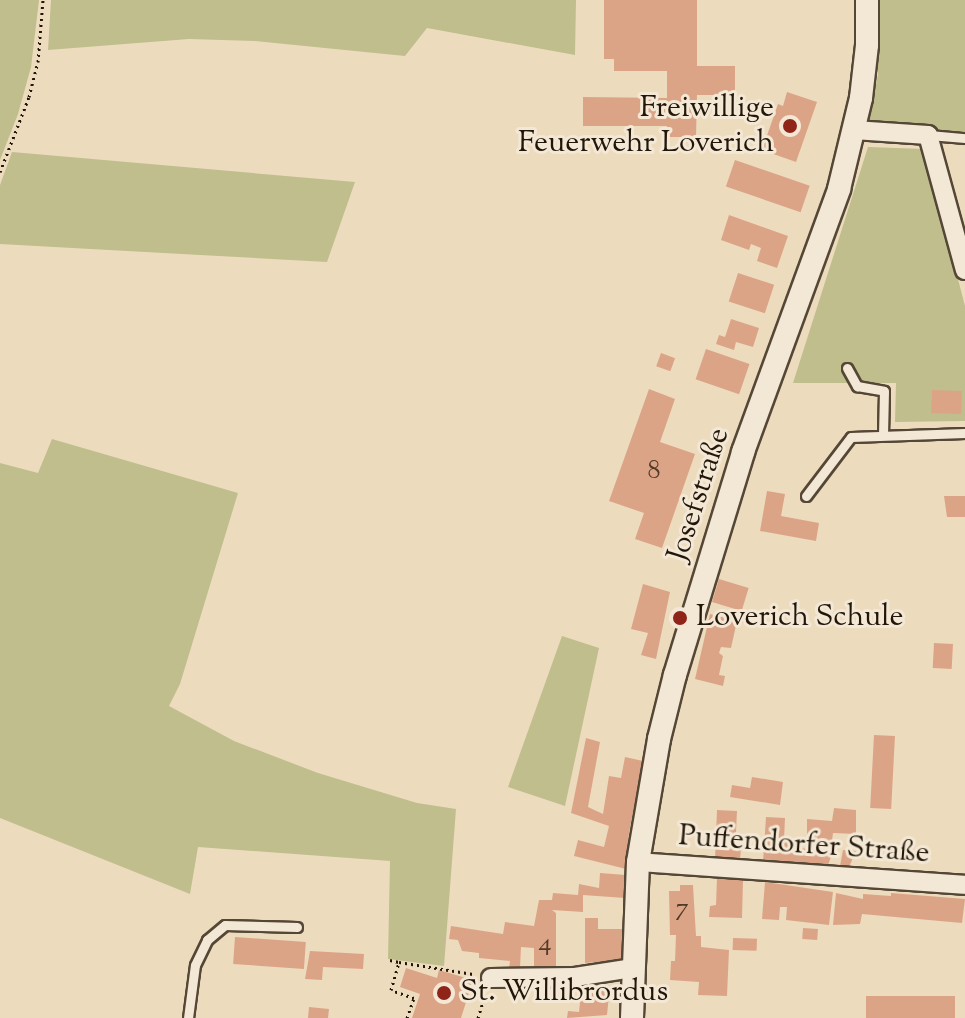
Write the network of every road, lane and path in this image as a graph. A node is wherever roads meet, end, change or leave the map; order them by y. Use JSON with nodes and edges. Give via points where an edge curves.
{"nodes":[{"id":1,"x":43,"y":0,"type":"edge"},
{"id":2,"x":867,"y":0,"type":"edge"},
{"id":3,"x":854,"y":130,"type":"junction"},
{"id":4,"x":928,"y":135,"type":"junction"},
{"id":5,"x":965,"y":138,"type":"edge"},
{"id":6,"x":0,"y":172,"type":"edge"},
{"id":7,"x":965,"y":270,"type":"edge"},
{"id":8,"x":847,"y":368,"type":"dead end"},
{"id":9,"x":965,"y":433,"type":"edge"},
{"id":10,"x":883,"y":435,"type":"junction"},
{"id":11,"x":806,"y":496,"type":"dead end"},
{"id":12,"x":638,"y":862,"type":"junction"},
{"id":13,"x":965,"y":885,"type":"edge"},
{"id":14,"x":297,"y":927,"type":"dead end"},
{"id":15,"x":390,"y":960,"type":"dead end"},
{"id":16,"x":399,"y":962,"type":"junction"},
{"id":17,"x":633,"y":968,"type":"junction"},
{"id":18,"x":491,"y":978,"type":"junction"},
{"id":19,"x":188,"y":1018,"type":"edge"},
{"id":20,"x":407,"y":1018,"type":"edge"},
{"id":21,"x":478,"y":1018,"type":"edge"},
{"id":22,"x":632,"y":1018,"type":"edge"}],
"edges":[{"from":1,"to":6,"type":"path","via":[[38,62]]},
{"from":2,"to":3,"type":"street","name":"Josefstraße","via":[[867,45]]},
{"from":3,"to":4,"type":"street"},
{"from":3,"to":12,"type":"street","name":"Josefstraße","via":[[830,216],[743,452],[679,660]]},
{"from":4,"to":5,"type":"lane"},
{"from":4,"to":7,"type":"street"},
{"from":8,"to":10,"type":"lane","via":[[857,386],[884,391]]},
{"from":9,"to":10,"type":"lane"},
{"from":10,"to":11,"type":"lane","via":[[851,437]]},
{"from":12,"to":13,"type":"street","name":"Puffendorfer Straße"},
{"from":12,"to":17,"type":"street","name":"Josefstraße"},
{"from":14,"to":19,"type":"lane","via":[[225,925],[207,940],[195,965]]},
{"from":15,"to":16,"type":"path"},
{"from":16,"to":18,"type":"path"},
{"from":16,"to":20,"type":"path","via":[[391,990],[414,998]]},
{"from":17,"to":18,"type":"street","via":[[575,977]]},
{"from":17,"to":22,"type":"street","name":"Josefstraße"},
{"from":18,"to":21,"type":"path"}]}
